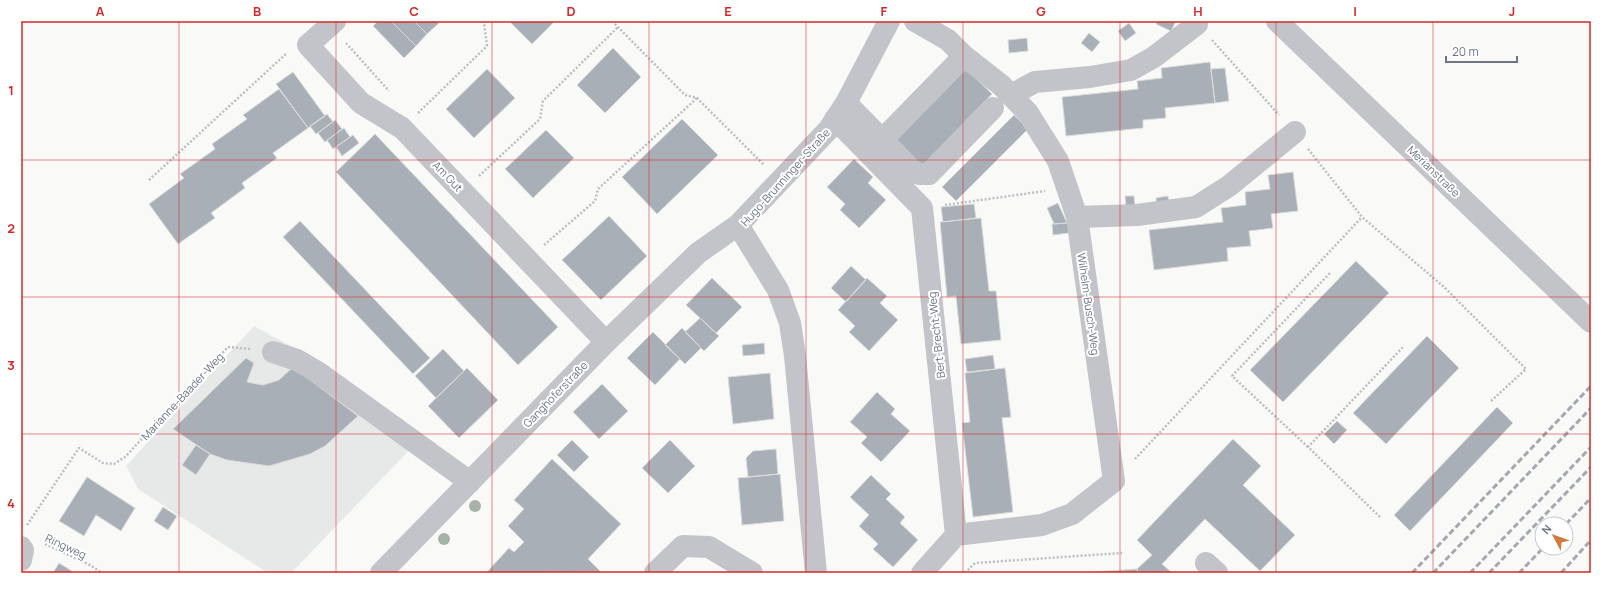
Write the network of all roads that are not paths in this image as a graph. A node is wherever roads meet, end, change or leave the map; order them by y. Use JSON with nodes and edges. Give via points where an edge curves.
{"nodes":[{"id":1,"x":889,"y":21,"type":"edge"},
{"id":2,"x":915,"y":21,"type":"edge"},
{"id":3,"x":1278,"y":21,"type":"edge"},
{"id":4,"x":333,"y":23,"type":"edge"},
{"id":5,"x":1197,"y":24,"type":"dead end"},
{"id":6,"x":964,"y":56,"type":"junction"},
{"id":7,"x":1011,"y":95,"type":"junction"},
{"id":8,"x":993,"y":108,"type":"dead end"},
{"id":9,"x":840,"y":111,"type":"junction"},
{"id":10,"x":1295,"y":132,"type":"dead end"},
{"id":11,"x":882,"y":140,"type":"junction"},
{"id":12,"x":1077,"y":217,"type":"junction"},
{"id":13,"x":738,"y":225,"type":"junction"},
{"id":14,"x":1591,"y":322,"type":"edge"},
{"id":15,"x":606,"y":342,"type":"junction"},
{"id":16,"x":273,"y":352,"type":"road end"},
{"id":17,"x":470,"y":482,"type":"junction"},
{"id":18,"x":956,"y":535,"type":"junction"},
{"id":19,"x":381,"y":573,"type":"edge"},
{"id":20,"x":655,"y":573,"type":"edge"},
{"id":21,"x":752,"y":573,"type":"edge"},
{"id":22,"x":816,"y":573,"type":"edge"},
{"id":23,"x":922,"y":573,"type":"edge"}],
"edges":[{"from":1,"to":9,"type":"street","name":"Hugo-Brunninger-Straße"},
{"from":2,"to":6,"type":"street","name":"Wilhelm-Busch-Weg","via":[[948,40]]},
{"from":3,"to":14,"type":"street","name":"Merianstraße"},
{"from":4,"to":15,"type":"street","name":"Am Gut","via":[[308,45],[361,103],[402,128]]},
{"from":5,"to":7,"type":"street","via":[[1180,39],[1131,70],[1035,82]]},
{"from":6,"to":7,"type":"street","name":"Wilhelm-Busch-Weg"},
{"from":6,"to":11,"type":"street"},
{"from":7,"to":12,"type":"street","name":"Wilhelm-Busch-Weg","via":[[1028,113],[1058,160]]},
{"from":8,"to":11,"type":"street","via":[[929,174],[919,174],[912,170]]},
{"from":9,"to":11,"type":"street"},
{"from":9,"to":13,"type":"street","name":"Hugo-Brunninger-Straße","via":[[830,129]]},
{"from":9,"to":18,"type":"street","name":"Bert-Brecht-Weg","via":[[922,208]]},
{"from":10,"to":12,"type":"street","via":[[1229,186],[1196,207],[1137,215]]},
{"from":12,"to":18,"type":"street","name":"Wilhelm-Busch-Weg","via":[[1114,480],[1072,514],[1042,526]]},
{"from":13,"to":15,"type":"street","name":"Ganghoferstraße","via":[[698,253]]},
{"from":13,"to":22,"type":"street","name":"Hugo-Brunninger-Straße","via":[[778,290],[790,323]]},
{"from":15,"to":17,"type":"street","name":"Ganghoferstraße"},
{"from":16,"to":17,"type":"street","via":[[297,360],[319,373]]},
{"from":17,"to":19,"type":"street","name":"Ganghoferstraße"},
{"from":18,"to":23,"type":"street"},
{"from":20,"to":21,"type":"street","via":[[683,546],[709,547]]}]}
